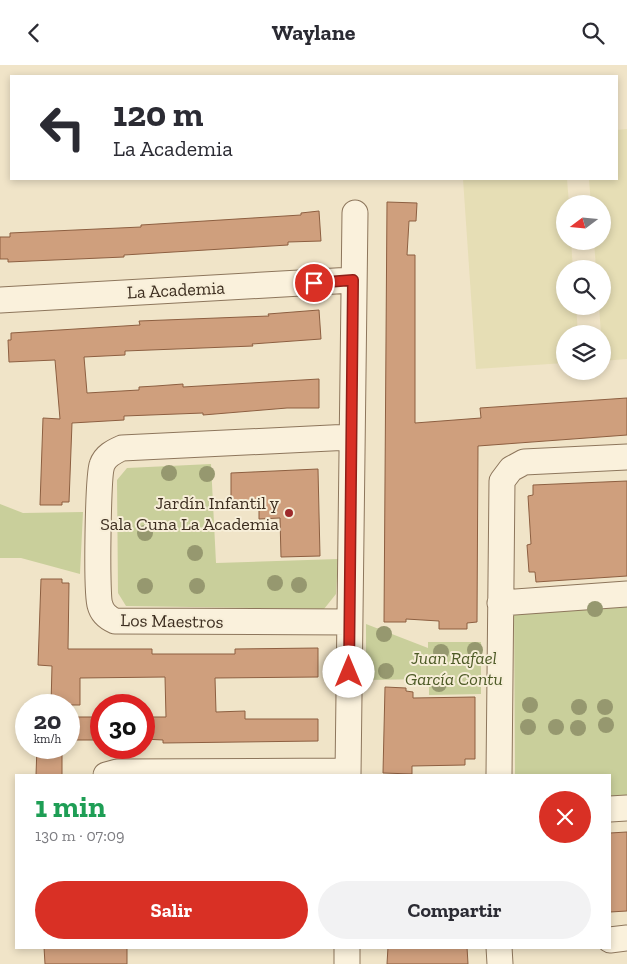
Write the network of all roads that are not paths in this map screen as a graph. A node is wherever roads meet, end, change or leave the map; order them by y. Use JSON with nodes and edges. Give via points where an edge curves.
{"nodes":[{"id":1,"x":355,"y":213,"type":"dead end"},
{"id":2,"x":353,"y":280,"type":"junction"},
{"id":3,"x":0,"y":300,"type":"edge"},
{"id":4,"x":351,"y":437,"type":"junction"},
{"id":5,"x":627,"y":457,"type":"edge"},
{"id":6,"x":627,"y":594,"type":"edge"},
{"id":7,"x":500,"y":603,"type":"junction"},
{"id":8,"x":349,"y":622,"type":"junction"},
{"id":9,"x":194,"y":773,"type":"edge"},
{"id":10,"x":348,"y":773,"type":"edge"},
{"id":11,"x":112,"y":774,"type":"edge"},
{"id":12,"x":499,"y":774,"type":"edge"},
{"id":13,"x":627,"y":808,"type":"edge"},
{"id":14,"x":611,"y":809,"type":"edge"},
{"id":15,"x":627,"y":939,"type":"edge"},
{"id":16,"x":611,"y":940,"type":"edge"},
{"id":17,"x":347,"y":949,"type":"edge"},
{"id":18,"x":500,"y":949,"type":"edge"},
{"id":19,"x":347,"y":964,"type":"edge"},
{"id":20,"x":500,"y":964,"type":"edge"}],
"edges":[{"from":1,"to":2,"type":"street"},
{"from":2,"to":3,"type":"street","name":"La Academia"},
{"from":2,"to":4,"type":"street"},
{"from":4,"to":8,"type":"street"},
{"from":4,"to":8,"type":"street","name":"Los Maestros","via":[[122,448],[113,451],[102,463],[99,516],[99,602],[104,614],[115,621]]},
{"from":5,"to":7,"type":"street","via":[[524,462],[506,474],[501,488]]},
{"from":6,"to":7,"type":"street"},
{"from":7,"to":12,"type":"street"},
{"from":8,"to":10,"type":"street"},
{"from":9,"to":10,"type":"street"},
{"from":9,"to":11,"type":"street"},
{"from":13,"to":14,"type":"street"},
{"from":15,"to":16,"type":"street"},
{"from":17,"to":19,"type":"street"},
{"from":18,"to":20,"type":"street"}]}
